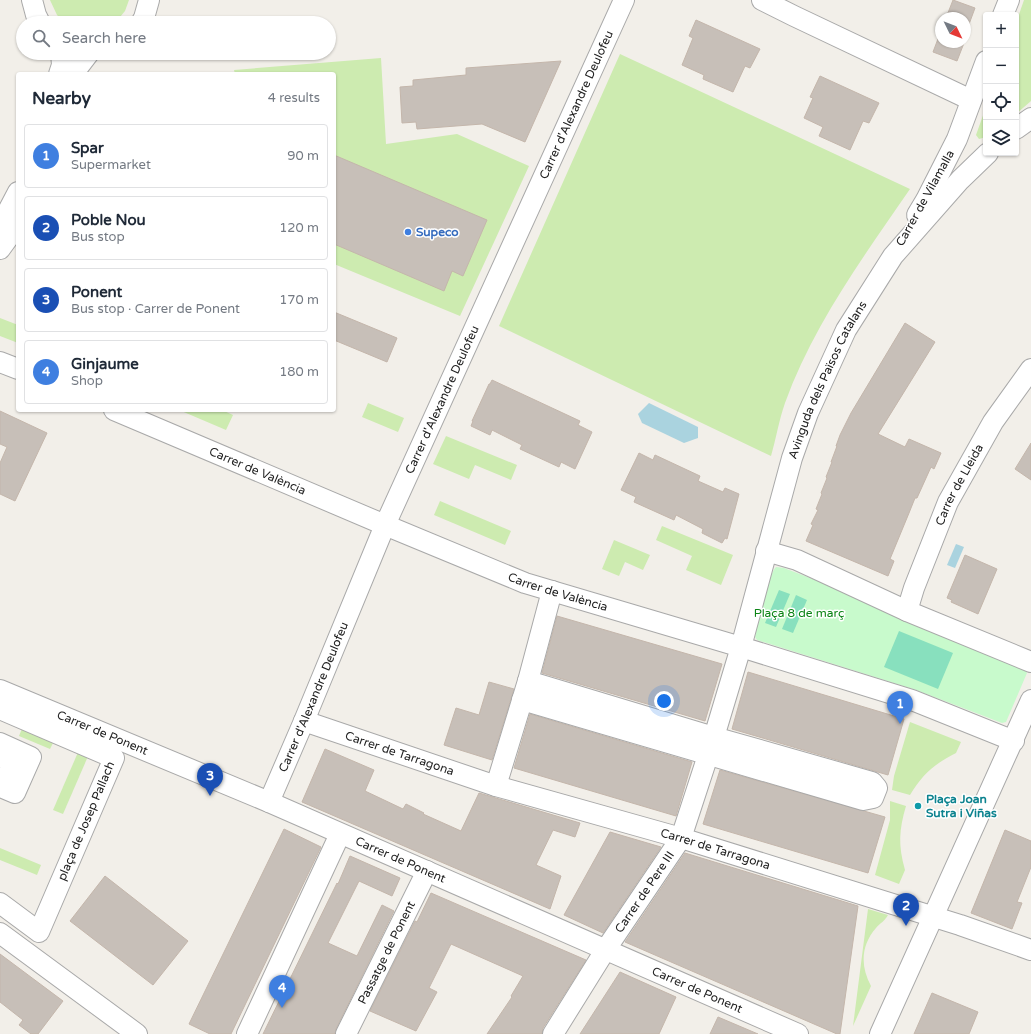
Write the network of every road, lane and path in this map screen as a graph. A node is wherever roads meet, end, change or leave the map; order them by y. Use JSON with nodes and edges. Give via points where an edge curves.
{"nodes":[{"id":1,"x":32,"y":0,"type":"edge"},
{"id":2,"x":624,"y":0,"type":"edge"},
{"id":3,"x":762,"y":0,"type":"edge"},
{"id":4,"x":1009,"y":0,"type":"edge"},
{"id":5,"x":1004,"y":12,"type":"edge"},
{"id":6,"x":36,"y":16,"type":"edge"},
{"id":7,"x":62,"y":60,"type":"edge"},
{"id":8,"x":84,"y":60,"type":"edge"},
{"id":9,"x":983,"y":69,"type":"edge"},
{"id":10,"x":60,"y":72,"type":"edge"},
{"id":11,"x":76,"y":72,"type":"edge"},
{"id":12,"x":972,"y":100,"type":"junction"},
{"id":13,"x":1031,"y":118,"type":"edge"},
{"id":14,"x":1019,"y":128,"type":"edge"},
{"id":15,"x":957,"y":139,"type":"junction"},
{"id":16,"x":983,"y":155,"type":"edge"},
{"id":17,"x":985,"y":156,"type":"edge"},
{"id":18,"x":16,"y":196,"type":"edge"},
{"id":19,"x":16,"y":222,"type":"edge"},
{"id":20,"x":0,"y":226,"type":"edge"},
{"id":21,"x":0,"y":249,"type":"edge"},
{"id":22,"x":892,"y":256,"type":"junction"},
{"id":23,"x":0,"y":362,"type":"edge"},
{"id":24,"x":16,"y":368,"type":"edge"},
{"id":25,"x":1031,"y":369,"type":"edge"},
{"id":26,"x":119,"y":412,"type":"edge"},
{"id":27,"x":385,"y":525,"type":"junction"},
{"id":28,"x":766,"y":551,"type":"junction"},
{"id":29,"x":552,"y":591,"type":"junction"},
{"id":30,"x":907,"y":611,"type":"junction"},
{"id":31,"x":741,"y":647,"type":"junction"},
{"id":32,"x":1031,"y":662,"type":"edge"},
{"id":33,"x":528,"y":681,"type":"junction"},
{"id":34,"x":0,"y":690,"type":"edge"},
{"id":35,"x":522,"y":700,"type":"junction"},
{"id":36,"x":1031,"y":700,"type":"edge"},
{"id":37,"x":0,"y":709,"type":"edge"},
{"id":38,"x":304,"y":720,"type":"junction"},
{"id":39,"x":1014,"y":741,"type":"junction"},
{"id":40,"x":0,"y":743,"type":"edge"},
{"id":41,"x":711,"y":746,"type":"junction"},
{"id":42,"x":0,"y":757,"type":"edge"},
{"id":43,"x":496,"y":786,"type":"junction"},
{"id":44,"x":269,"y":802,"type":"junction"},
{"id":45,"x":340,"y":834,"type":"junction"},
{"id":46,"x":681,"y":838,"type":"junction"},
{"id":47,"x":427,"y":871,"type":"junction"},
{"id":48,"x":0,"y":903,"type":"edge"},
{"id":49,"x":933,"y":917,"type":"junction"},
{"id":50,"x":0,"y":933,"type":"edge"},
{"id":51,"x":606,"y":949,"type":"junction"},
{"id":52,"x":1031,"y":950,"type":"edge"},
{"id":53,"x":763,"y":1027,"type":"edge"},
{"id":54,"x":137,"y":1034,"type":"edge"},
{"id":55,"x":247,"y":1034,"type":"edge"},
{"id":56,"x":346,"y":1034,"type":"edge"},
{"id":57,"x":553,"y":1034,"type":"edge"},
{"id":58,"x":798,"y":1034,"type":"edge"},
{"id":59,"x":880,"y":1034,"type":"edge"}],
"edges":[{"from":1,"to":6,"type":"street"},
{"from":2,"to":27,"type":"street","name":"Carrer d'Alexandre Deulofeu"},
{"from":3,"to":12,"type":"street"},
{"from":4,"to":5,"type":"street"},
{"from":7,"to":10,"type":"street"},
{"from":8,"to":11,"type":"street"},
{"from":9,"to":12,"type":"street","name":"Carrer de Vilamalla"},
{"from":12,"to":15,"type":"street","name":"Carrer de Vilamalla"},
{"from":13,"to":14,"type":"street"},
{"from":15,"to":16,"type":"street","name":"Carrer de Vilamalla"},
{"from":15,"to":22,"type":"street","name":"Carrer de Vilamalla","via":[[926,200]]},
{"from":17,"to":22,"type":"street","name":"Avinguda dels Països Catalans"},
{"from":18,"to":20,"type":"street"},
{"from":19,"to":21,"type":"street"},
{"from":22,"to":28,"type":"street","name":"Avinguda dels Països Catalans","via":[[846,330],[808,413],[792,458]]},
{"from":23,"to":24,"type":"street"},
{"from":25,"to":30,"type":"street","name":"Carrer de Lleida","via":[[993,422],[948,502]]},
{"from":26,"to":27,"type":"street","name":"Carrer de València"},
{"from":27,"to":29,"type":"street","name":"Carrer de València","via":[[526,583]]},
{"from":27,"to":38,"type":"street","name":"Carrer d'Alexandre Deulofeu"},
{"from":28,"to":30,"type":"street","via":[[797,560]]},
{"from":28,"to":31,"type":"street","name":"Avinguda dels Països Catalans"},
{"from":29,"to":31,"type":"street","name":"Carrer de València"},
{"from":29,"to":33,"type":"street"},
{"from":30,"to":32,"type":"street"},
{"from":31,"to":39,"type":"street","name":"Carrer de València","via":[[912,700]]},
{"from":31,"to":41,"type":"street","name":"Carrer de Pere III"},
{"from":33,"to":35,"type":"street"},
{"from":33,"to":41,"type":"street"},
{"from":34,"to":44,"type":"street","name":"Carrer de Ponent"},
{"from":35,"to":41,"type":"street"},
{"from":35,"to":43,"type":"street"},
{"from":36,"to":39,"type":"street"},
{"from":37,"to":48,"type":"street","name":"plaça de Josep Pallach","via":[[114,758],[39,932]]},
{"from":38,"to":43,"type":"street","name":"Carrer de Tarragona"},
{"from":38,"to":44,"type":"street","name":"Carrer d'Alexandre Deulofeu"},
{"from":39,"to":49,"type":"street"},
{"from":40,"to":42,"type":"street","via":[[31,756],[15,793],[3,788],[14,762]]},
{"from":41,"to":41,"type":"street","via":[[863,800],[873,798],[876,788],[872,782]]},
{"from":41,"to":46,"type":"street","name":"Carrer de Pere III"},
{"from":43,"to":46,"type":"street","name":"Carrer de Tarragona"},
{"from":44,"to":45,"type":"street","name":"Carrer de Ponent"},
{"from":45,"to":47,"type":"street","name":"Carrer de Ponent"},
{"from":45,"to":55,"type":"street"},
{"from":46,"to":49,"type":"street","name":"Carrer de Tarragona"},
{"from":46,"to":51,"type":"street","name":"Carrer de Pere III"},
{"from":47,"to":51,"type":"street","name":"Carrer de Ponent"},
{"from":47,"to":56,"type":"street","name":"Passatge de Ponent"},
{"from":49,"to":52,"type":"street","name":"Carrer de Tarragona"},
{"from":49,"to":59,"type":"street"},
{"from":50,"to":54,"type":"street"},
{"from":51,"to":53,"type":"street","name":"Carrer de Ponent"},
{"from":51,"to":57,"type":"street","name":"Carrer de Pere III"},
{"from":53,"to":58,"type":"street","name":"Carrer de Ponent"}]}
